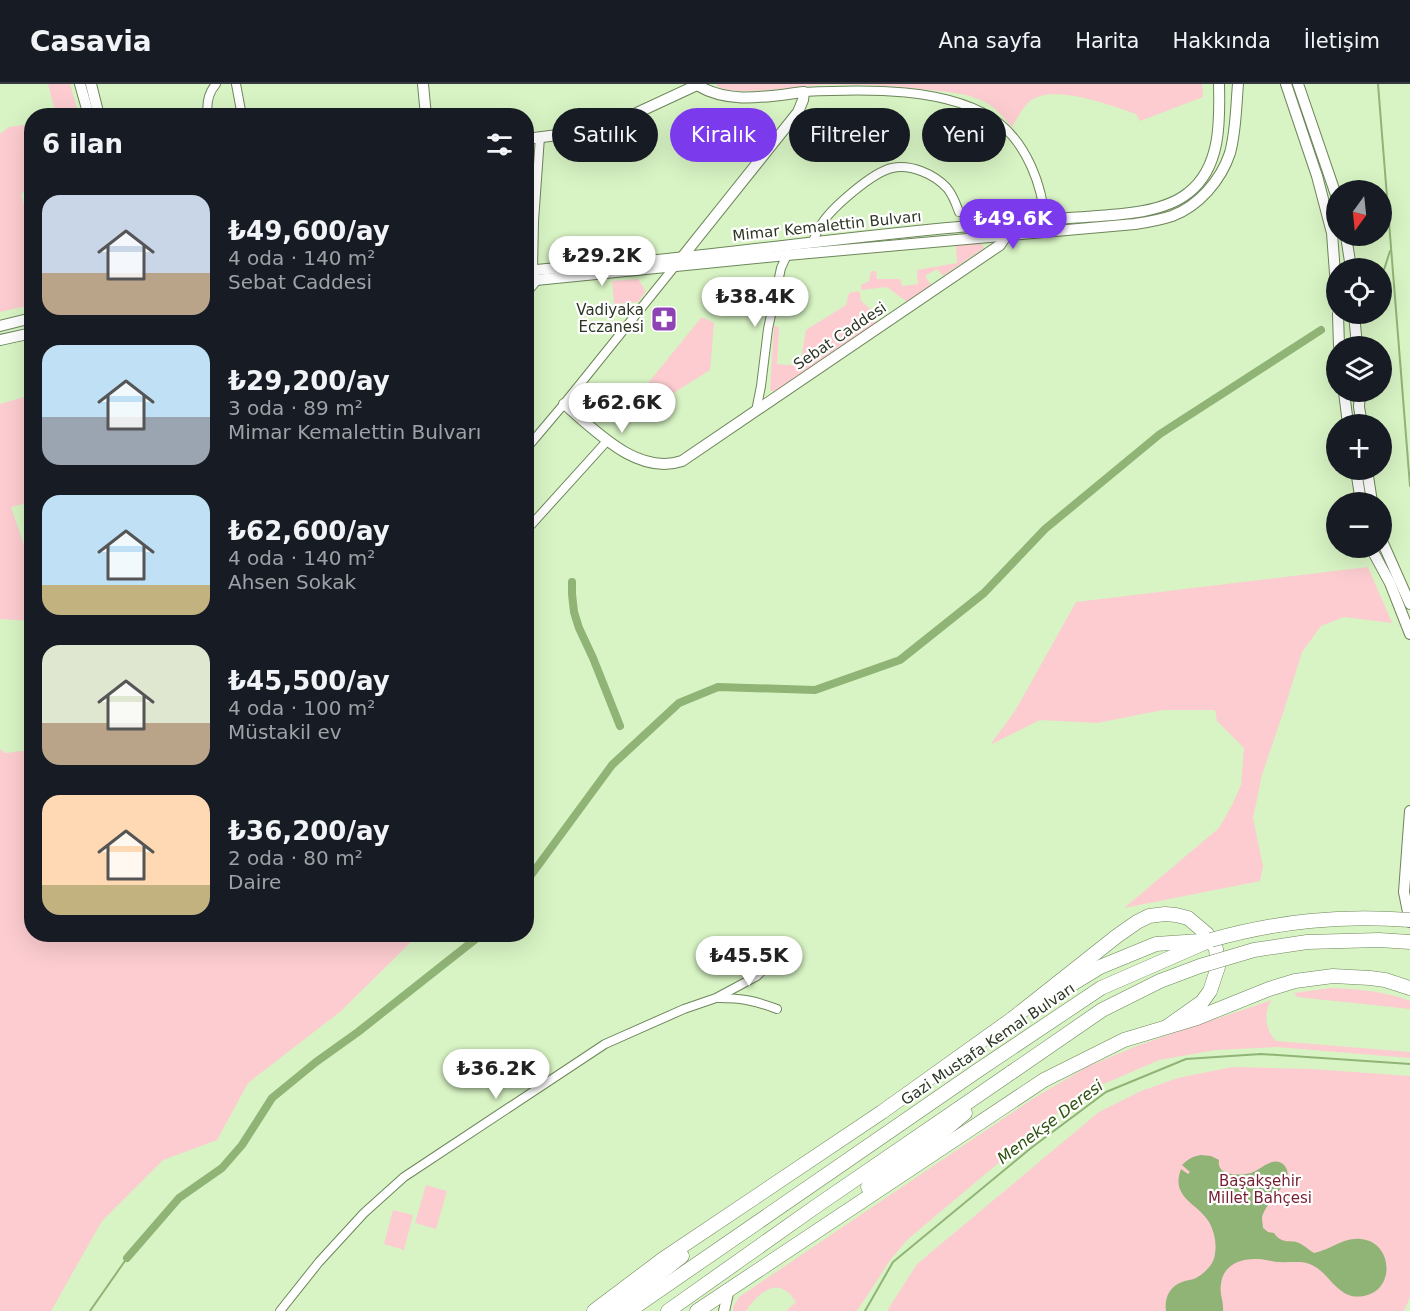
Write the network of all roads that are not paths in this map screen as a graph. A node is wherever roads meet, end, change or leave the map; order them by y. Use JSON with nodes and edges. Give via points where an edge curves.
{"nodes":[{"id":1,"x":80,"y":84,"type":"edge"},
{"id":2,"x":91,"y":84,"type":"edge"},
{"id":3,"x":216,"y":84,"type":"edge"},
{"id":4,"x":236,"y":84,"type":"edge"},
{"id":5,"x":423,"y":84,"type":"edge"},
{"id":6,"x":698,"y":84,"type":"edge"},
{"id":7,"x":1219,"y":84,"type":"edge"},
{"id":8,"x":1238,"y":84,"type":"edge"},
{"id":9,"x":1286,"y":84,"type":"edge"},
{"id":10,"x":1298,"y":84,"type":"edge"},
{"id":11,"x":804,"y":92,"type":"junction"},
{"id":12,"x":86,"y":108,"type":"edge"},
{"id":13,"x":97,"y":108,"type":"edge"},
{"id":14,"x":207,"y":108,"type":"edge"},
{"id":15,"x":240,"y":108,"type":"edge"},
{"id":16,"x":425,"y":108,"type":"edge"},
{"id":17,"x":540,"y":137,"type":"junction"},
{"id":18,"x":534,"y":138,"type":"edge"},
{"id":19,"x":1331,"y":180,"type":"edge"},
{"id":20,"x":959,"y":212,"type":"dead end"},
{"id":21,"x":1045,"y":220,"type":"junction"},
{"id":22,"x":534,"y":221,"type":"edge"},
{"id":23,"x":1006,"y":236,"type":"junction"},
{"id":24,"x":813,"y":241,"type":"junction"},
{"id":25,"x":792,"y":244,"type":"junction"},
{"id":26,"x":787,"y":255,"type":"junction"},
{"id":27,"x":683,"y":256,"type":"junction"},
{"id":28,"x":1334,"y":258,"type":"edge"},
{"id":29,"x":675,"y":266,"type":"junction"},
{"id":30,"x":534,"y":273,"type":"edge"},
{"id":31,"x":534,"y":273,"type":"edge"},
{"id":32,"x":24,"y":320,"type":"edge"},
{"id":33,"x":0,"y":326,"type":"edge"},
{"id":34,"x":24,"y":335,"type":"edge"},
{"id":35,"x":0,"y":340,"type":"edge"},
{"id":36,"x":564,"y":404,"type":"junction"},
{"id":37,"x":756,"y":411,"type":"junction"},
{"id":38,"x":534,"y":440,"type":"edge"},
{"id":39,"x":607,"y":441,"type":"junction"},
{"id":40,"x":534,"y":522,"type":"edge"},
{"id":41,"x":1376,"y":558,"type":"edge"},
{"id":42,"x":1390,"y":558,"type":"edge"},
{"id":43,"x":1410,"y":604,"type":"edge"},
{"id":44,"x":1410,"y":634,"type":"edge"},
{"id":45,"x":1410,"y":811,"type":"edge"},
{"id":46,"x":1408,"y":860,"type":"edge"},
{"id":47,"x":1410,"y":921,"type":"edge"},
{"id":48,"x":1211,"y":940,"type":"junction"},
{"id":49,"x":1410,"y":942,"type":"edge"},
{"id":50,"x":772,"y":961,"type":"dead end"},
{"id":51,"x":1410,"y":988,"type":"edge"},
{"id":52,"x":716,"y":998,"type":"junction"},
{"id":53,"x":777,"y":1009,"type":"dead end"},
{"id":54,"x":1012,"y":1019,"type":"junction"},
{"id":55,"x":1168,"y":1026,"type":"junction"},
{"id":56,"x":1012,"y":1072,"type":"junction"},
{"id":57,"x":744,"y":1206,"type":"junction"},
{"id":58,"x":729,"y":1289,"type":"junction"},
{"id":59,"x":280,"y":1311,"type":"edge"},
{"id":60,"x":594,"y":1311,"type":"edge"},
{"id":61,"x":612,"y":1311,"type":"edge"},
{"id":62,"x":629,"y":1311,"type":"edge"},
{"id":63,"x":668,"y":1311,"type":"edge"},
{"id":64,"x":697,"y":1311,"type":"edge"},
{"id":65,"x":724,"y":1311,"type":"edge"}],
"edges":[{"from":1,"to":12,"type":"main road"},
{"from":2,"to":13,"type":"main road"},
{"from":3,"to":14,"type":"street"},
{"from":4,"to":15,"type":"street"},
{"from":5,"to":16,"type":"main road"},
{"from":6,"to":11,"type":"main road","via":[[709,92],[726,96],[760,98]]},
{"from":6,"to":17,"type":"main road","via":[[628,117],[574,133]]},
{"from":7,"to":21,"type":"main road","name":"Mimar Kemalettin Bulvarı","via":[[1215,151],[1203,176],[1189,192],[1177,201],[1153,209]]},
{"from":8,"to":23,"type":"main road","via":[[1230,153],[1215,183],[1192,205],[1155,221]]},
{"from":9,"to":28,"type":"main road","via":[[1317,176],[1332,233]]},
{"from":10,"to":19,"type":"main road"},
{"from":11,"to":21,"type":"street","via":[[903,92],[971,106],[999,123],[1027,158]]},
{"from":11,"to":27,"type":"main road","via":[[798,112]]},
{"from":17,"to":18,"type":"main road"},
{"from":17,"to":22,"type":"street"},
{"from":20,"to":24,"type":"street","via":[[955,200],[938,180],[908,167],[891,168],[867,180],[828,214]]},
{"from":21,"to":24,"type":"main road","name":"Mimar Kemalettin Bulvarı"},
{"from":23,"to":26,"type":"main road"},
{"from":23,"to":37,"type":"main road","name":"Sebat Caddesi","via":[[1000,245]]},
{"from":24,"to":25,"type":"main road","name":"Mimar Kemalettin Bulvarı"},
{"from":25,"to":26,"type":"main road"},
{"from":25,"to":27,"type":"main road","name":"Mimar Kemalettin Bulvarı"},
{"from":26,"to":29,"type":"main road"},
{"from":26,"to":37,"type":"street","via":[[768,329]]},
{"from":27,"to":29,"type":"main road"},
{"from":27,"to":30,"type":"main road","name":"Mimar Kemalettin Bulvarı"},
{"from":29,"to":31,"type":"main road"},
{"from":29,"to":36,"type":"street"},
{"from":32,"to":33,"type":"main road"},
{"from":34,"to":35,"type":"main road"},
{"from":36,"to":38,"type":"street"},
{"from":36,"to":39,"type":"main road"},
{"from":37,"to":39,"type":"main road","name":"Sebat Caddesi","via":[[675,463],[657,464],[635,457]]},
{"from":39,"to":40,"type":"street"},
{"from":41,"to":44,"type":"main road"},
{"from":42,"to":43,"type":"main road"},
{"from":45,"to":46,"type":"main road"},
{"from":46,"to":47,"type":"main road","via":[[1404,892]]},
{"from":47,"to":48,"type":"highway","name":"Gazi Mustafa Kemal Bulvarı","bridge":true,"via":[[1301,921]]},
{"from":48,"to":54,"type":"highway","via":[[1156,944],[1100,968]]},
{"from":48,"to":54,"type":"highway","via":[[1188,918],[1149,916],[1117,936]]},
{"from":48,"to":55,"type":"highway","via":[[1218,967],[1210,990],[1202,1002]]},
{"from":48,"to":62,"type":"highway","name":"Gazi Mustafa Kemal Bulvarı","via":[[1101,988]]},
{"from":49,"to":56,"type":"highway","bridge":true,"via":[[1307,942],[1254,950],[1200,966],[1102,1010]]},
{"from":50,"to":52,"type":"street","via":[[757,976]]},
{"from":51,"to":55,"type":"highway","via":[[1361,977],[1295,981]]},
{"from":52,"to":53,"type":"street","via":[[756,1001]]},
{"from":52,"to":59,"type":"street","via":[[605,1044],[404,1177],[364,1213]]},
{"from":54,"to":57,"type":"highway"},
{"from":55,"to":58,"type":"highway","via":[[1124,1040],[1044,1080]]},
{"from":56,"to":58,"type":"highway","via":[[946,1130]]},
{"from":56,"to":63,"type":"highway"},
{"from":57,"to":60,"type":"highway","via":[[663,1259]]},
{"from":57,"to":61,"type":"highway"},
{"from":58,"to":64,"type":"highway"},
{"from":58,"to":65,"type":"main road"}]}
